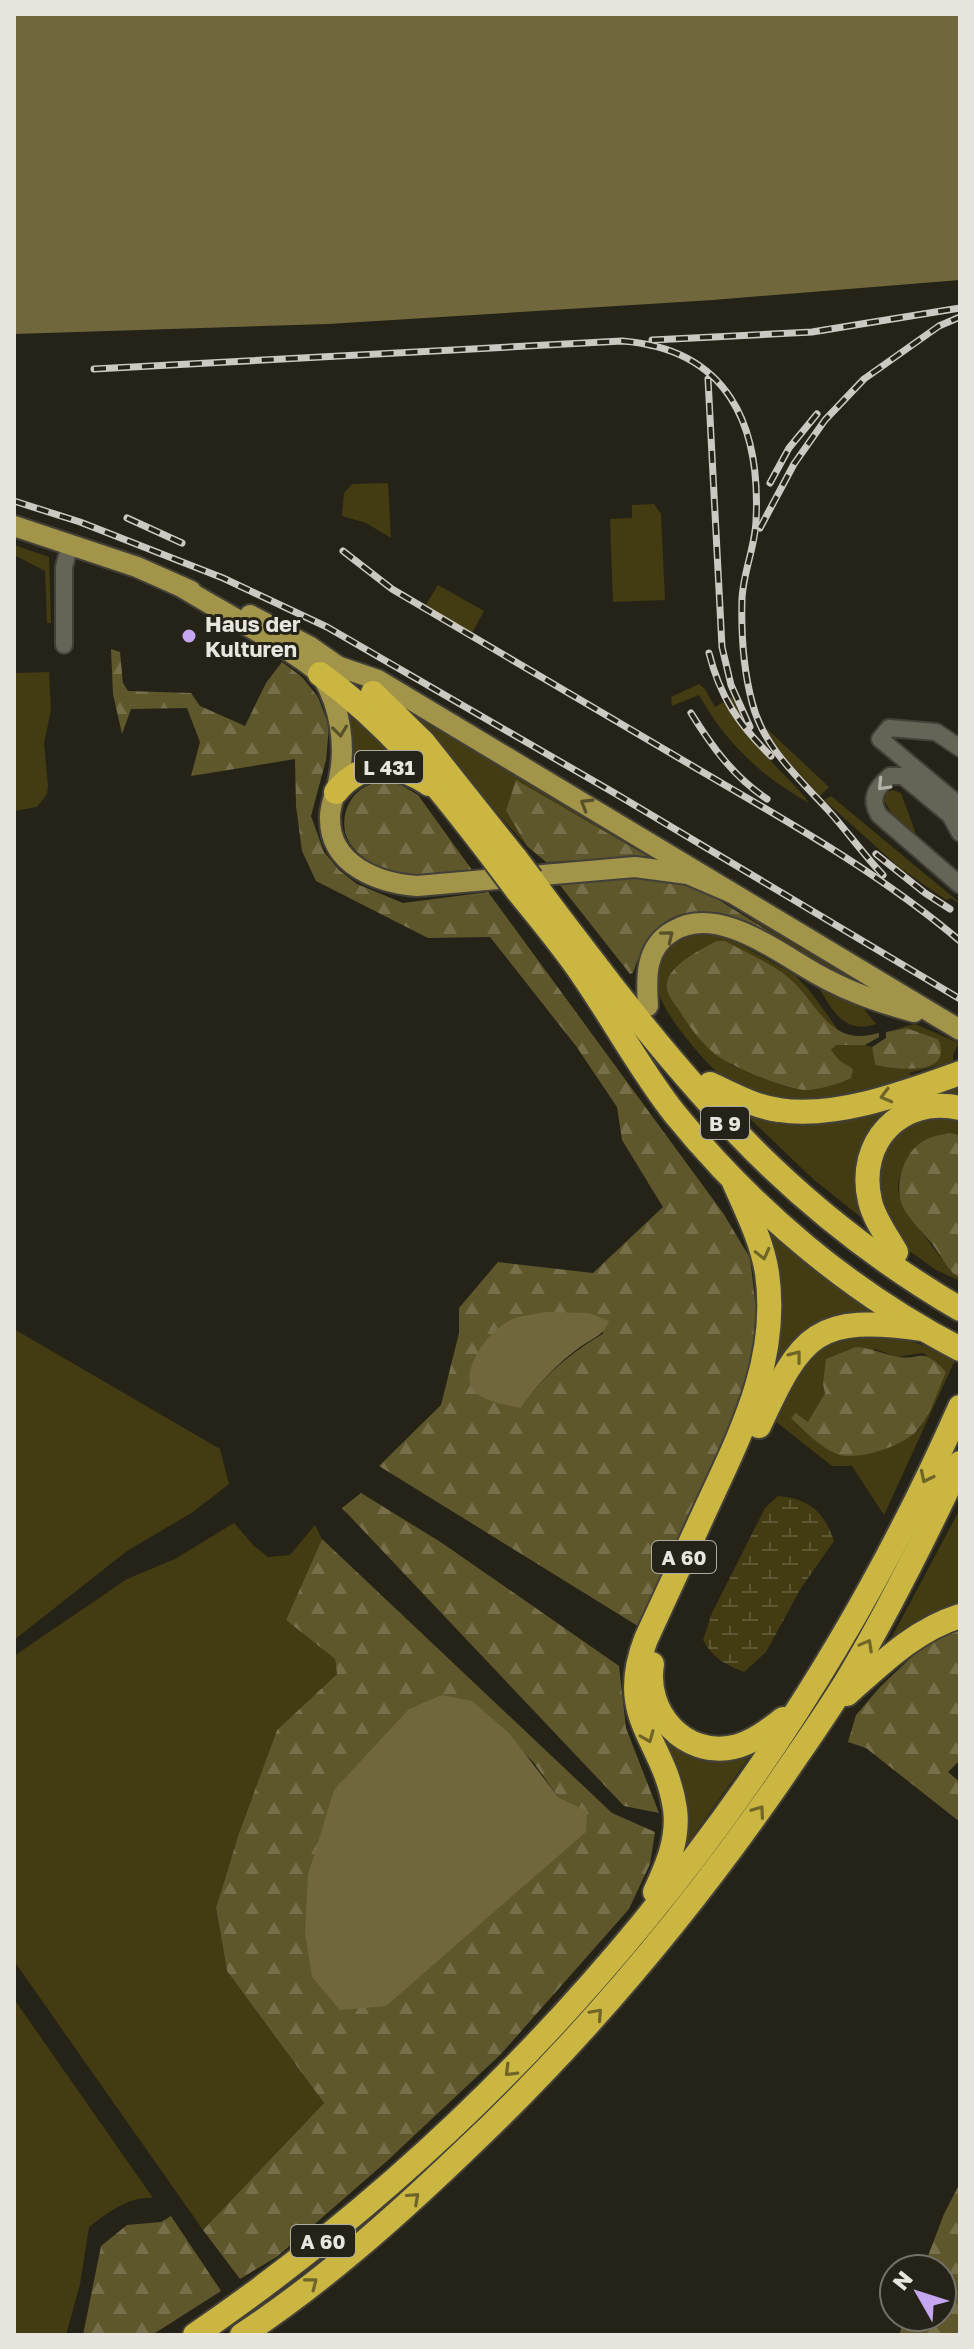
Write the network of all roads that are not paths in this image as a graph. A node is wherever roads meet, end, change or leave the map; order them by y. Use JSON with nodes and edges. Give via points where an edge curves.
{"nodes":[{"id":1,"x":14,"y":526,"type":"edge"},
{"id":2,"x":70,"y":544,"type":"junction"},
{"id":3,"x":64,"y":645,"type":"dead end"},
{"id":4,"x":329,"y":670,"type":"junction"},
{"id":5,"x":373,"y":693,"type":"junction"},
{"id":6,"x":414,"y":702,"type":"junction"},
{"id":7,"x":960,"y":748,"type":"edge"},
{"id":8,"x":336,"y":792,"type":"junction"},
{"id":9,"x":444,"y":794,"type":"junction"},
{"id":10,"x":960,"y":806,"type":"edge"},
{"id":11,"x":960,"y":833,"type":"edge"},
{"id":12,"x":506,"y":860,"type":"junction"},
{"id":13,"x":960,"y":885,"type":"edge"},
{"id":14,"x":532,"y":886,"type":"junction"},
{"id":15,"x":730,"y":892,"type":"junction"},
{"id":16,"x":593,"y":989,"type":"junction"},
{"id":17,"x":648,"y":1006,"type":"junction"},
{"id":18,"x":952,"y":1025,"type":"edge"},
{"id":19,"x":960,"y":1073,"type":"edge"},
{"id":20,"x":710,"y":1084,"type":"junction"},
{"id":21,"x":960,"y":1108,"type":"edge"},
{"id":22,"x":734,"y":1182,"type":"junction"},
{"id":23,"x":896,"y":1252,"type":"junction"},
{"id":24,"x":960,"y":1293,"type":"edge"},
{"id":25,"x":960,"y":1309,"type":"edge"},
{"id":26,"x":923,"y":1329,"type":"junction"},
{"id":27,"x":960,"y":1332,"type":"edge"},
{"id":28,"x":960,"y":1349,"type":"edge"},
{"id":29,"x":960,"y":1407,"type":"edge"},
{"id":30,"x":960,"y":1463,"type":"edge"},
{"id":31,"x":960,"y":1616,"type":"edge"},
{"id":32,"x":798,"y":1708,"type":"junction"},
{"id":33,"x":828,"y":1712,"type":"junction"},
{"id":34,"x":637,"y":1929,"type":"junction"},
{"id":35,"x":246,"y":2333,"type":"edge"},
{"id":36,"x":195,"y":2335,"type":"edge"}],
"edges":[{"from":1,"to":2,"type":"main road","number":"L 431"},
{"from":2,"to":3,"type":"street","via":[[64,567]]},
{"from":2,"to":4,"type":"main road","number":"L 431","via":[[180,586]]},
{"from":4,"to":5,"type":"main road","number":"L 431"},
{"from":4,"to":6,"type":"main road","number":"L 431","via":[[368,675]]},
{"from":4,"to":8,"type":"main road","number":"L 431","one_way":true,"via":[[340,726]]},
{"from":4,"to":9,"type":"highway","number":"B 9"},
{"from":5,"to":6,"type":"main road","number":"L 431"},
{"from":5,"to":12,"type":"highway","number":"B 9","via":[[423,742]]},
{"from":15,"to":6,"type":"main road","number":"L 431","one_way":true},
{"from":7,"to":10,"type":"street","via":[[936,732],[889,728],[880,739]]},
{"from":8,"to":9,"type":"highway","number":"L 431","via":[[356,774],[383,766],[407,771]]},
{"from":8,"to":15,"type":"main road","number":"L 431","via":[[329,816],[335,842],[352,864],[384,881],[443,885],[635,867],[688,874]]},
{"from":9,"to":12,"type":"highway","number":"B 9"},
{"from":11,"to":13,"type":"street","one_way":true,"via":[[950,815],[903,776],[890,776],[875,792],[879,815]]},
{"from":12,"to":14,"type":"highway","number":"B 9","bridge":true},
{"from":14,"to":16,"type":"highway","number":"B 9"},
{"from":14,"to":17,"type":"highway","via":[[577,922]]},
{"from":14,"to":25,"type":"highway","number":"B 9","via":[[665,1054],[757,1156],[860,1244]]},
{"from":15,"to":18,"type":"main road","number":"L 431"},
{"from":16,"to":22,"type":"highway","via":[[660,1093]]},
{"from":16,"to":27,"type":"highway","number":"B 9","via":[[709,1131],[782,1205],[874,1280]]},
{"from":17,"to":18,"type":"main road","one_way":true,"via":[[646,971],[657,946],[668,933],[704,921],[741,932],[865,996]]},
{"from":17,"to":20,"type":"highway"},
{"from":19,"to":20,"type":"highway","number":"B 9","one_way":true,"via":[[821,1111],[781,1111]]},
{"from":20,"to":23,"type":"highway","via":[[798,1177]]},
{"from":21,"to":23,"type":"highway","via":[[931,1106],[904,1114],[873,1148],[867,1172],[870,1203]]},
{"from":22,"to":26,"type":"highway","via":[[843,1276]]},
{"from":22,"to":34,"type":"highway","number":"A 60","one_way":true,"via":[[764,1258],[768,1339],[752,1405],[637,1669],[638,1709],[670,1789],[675,1822],[667,1864]]},
{"from":23,"to":24,"type":"highway"},
{"from":26,"to":28,"type":"highway"},
{"from":32,"to":26,"type":"highway","one_way":true,"via":[[760,1737],[739,1745],[713,1748],[692,1742],[658,1711],[650,1676],[656,1651],[783,1375],[801,1349],[821,1333],[850,1324]]},
{"from":29,"to":32,"type":"highway","number":"A 60","one_way":true,"via":[[871,1584]]},
{"from":33,"to":30,"type":"highway","number":"A 60","one_way":true},
{"from":31,"to":33,"type":"highway","via":[[911,1640]]},
{"from":32,"to":34,"type":"highway","number":"A 60"},
{"from":35,"to":33,"type":"highway","number":"A 60","one_way":true,"via":[[419,2194],[533,2084],[661,1941]]},
{"from":34,"to":36,"type":"highway","number":"A 60","one_way":true,"via":[[468,2113],[310,2253]]}]}
